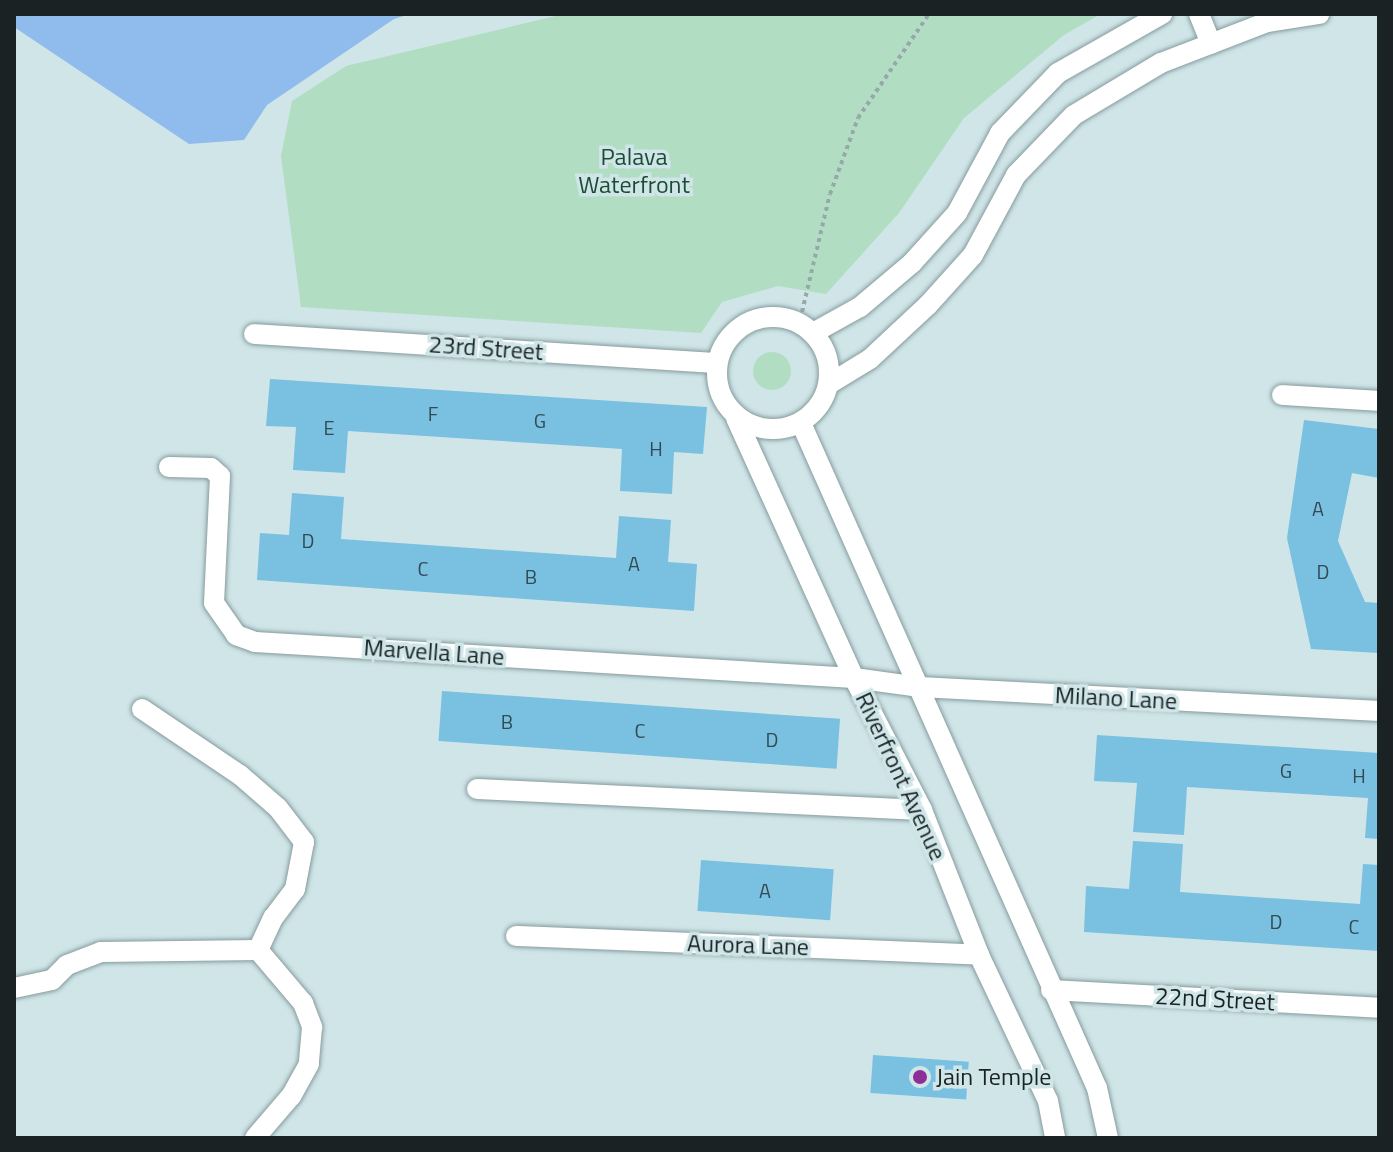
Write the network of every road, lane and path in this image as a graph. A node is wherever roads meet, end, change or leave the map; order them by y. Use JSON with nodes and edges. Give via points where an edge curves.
{"nodes":[{"id":1,"x":929,"y":14,"type":"edge"},
{"id":2,"x":1162,"y":14,"type":"edge"},
{"id":3,"x":1199,"y":14,"type":"edge"},
{"id":4,"x":1319,"y":14,"type":"edge"},
{"id":5,"x":1211,"y":44,"type":"junction"},
{"id":6,"x":806,"y":328,"type":"junction"},
{"id":7,"x":254,"y":334,"type":"dead end"},
{"id":8,"x":717,"y":363,"type":"junction"},
{"id":9,"x":829,"y":384,"type":"junction"},
{"id":10,"x":1282,"y":395,"type":"dead end"},
{"id":11,"x":1379,"y":401,"type":"edge"},
{"id":12,"x":736,"y":418,"type":"junction"},
{"id":13,"x":801,"y":423,"type":"junction"},
{"id":14,"x":169,"y":467,"type":"dead end"},
{"id":15,"x":854,"y":678,"type":"junction"},
{"id":16,"x":920,"y":687,"type":"junction"},
{"id":17,"x":142,"y":709,"type":"dead end"},
{"id":18,"x":1379,"y":711,"type":"edge"},
{"id":19,"x":477,"y":789,"type":"dead end"},
{"id":20,"x":922,"y":810,"type":"junction"},
{"id":21,"x":516,"y":936,"type":"dead end"},
{"id":22,"x":258,"y":950,"type":"junction"},
{"id":23,"x":979,"y":955,"type":"junction"},
{"id":24,"x":14,"y":988,"type":"edge"},
{"id":25,"x":1051,"y":990,"type":"junction"},
{"id":26,"x":1379,"y":1008,"type":"edge"},
{"id":27,"x":255,"y":1138,"type":"edge"},
{"id":28,"x":1055,"y":1138,"type":"edge"},
{"id":29,"x":1108,"y":1138,"type":"edge"}],
"edges":[{"from":1,"to":6,"type":"path","via":[[858,118],[830,194]]},
{"from":2,"to":6,"type":"street","via":[[1058,73],[1000,133],[957,213],[912,263],[860,307]]},
{"from":3,"to":5,"type":"street"},
{"from":4,"to":5,"type":"street","via":[[1267,22]]},
{"from":5,"to":9,"type":"street","via":[[1161,63],[1074,115],[1016,175],[973,255],[928,305],[870,359]]},
{"from":6,"to":8,"type":"street","via":[[774,317],[748,322],[723,346]]},
{"from":6,"to":9,"type":"street","via":[[830,365]]},
{"from":7,"to":8,"type":"street","name":"23rd Street"},
{"from":8,"to":12,"type":"street","via":[[717,382]]},
{"from":9,"to":13,"type":"street","via":[[821,403]]},
{"from":10,"to":11,"type":"street"},
{"from":12,"to":13,"type":"street","via":[[772,429]]},
{"from":12,"to":15,"type":"street","name":"Riverfront Avenue"},
{"from":13,"to":16,"type":"street","name":"Riverfront Avenue"},
{"from":14,"to":15,"type":"street","name":"Marvella Lane","via":[[211,468],[220,476],[214,603],[236,635],[255,642]]},
{"from":15,"to":16,"type":"street","name":"Milano Lane"},
{"from":15,"to":20,"type":"street","name":"Riverfront Avenue"},
{"from":16,"to":18,"type":"street","name":"Milano Lane"},
{"from":16,"to":25,"type":"street","name":"Riverfront Avenue"},
{"from":17,"to":22,"type":"street","via":[[240,775],[278,808],[304,842],[295,889]]},
{"from":19,"to":20,"type":"street"},
{"from":20,"to":23,"type":"street","name":"Riverfront Avenue"},
{"from":21,"to":23,"type":"street","name":"Aurora Lane"},
{"from":22,"to":24,"type":"street","via":[[101,952],[67,965],[52,980]]},
{"from":22,"to":27,"type":"street","via":[[303,1003],[312,1027],[309,1064],[291,1096]]},
{"from":23,"to":28,"type":"street","name":"Riverfront Avenue","via":[[1048,1101]]},
{"from":25,"to":26,"type":"street","name":"22nd Street"},
{"from":25,"to":29,"type":"street","name":"Riverfront Avenue","via":[[1097,1088]]}]}
